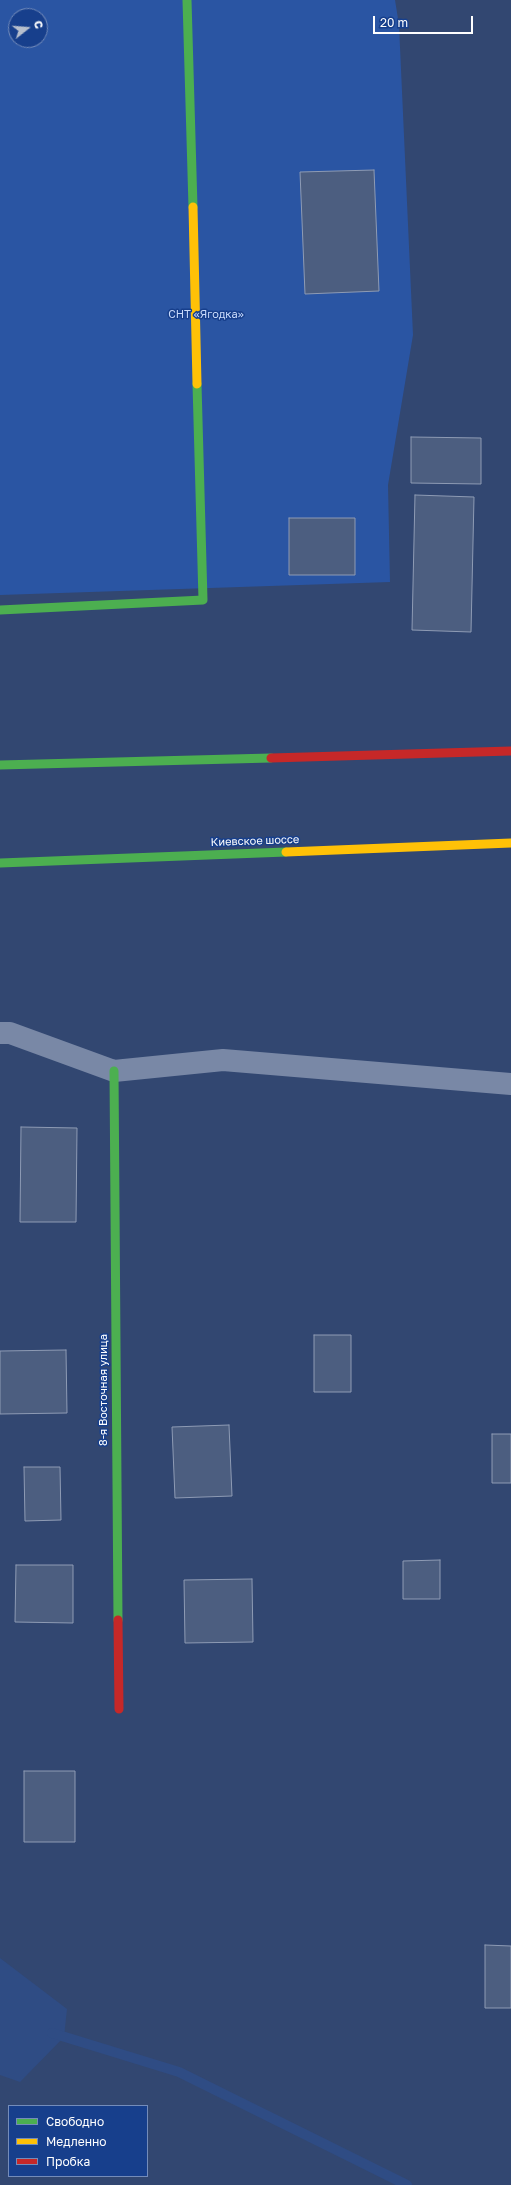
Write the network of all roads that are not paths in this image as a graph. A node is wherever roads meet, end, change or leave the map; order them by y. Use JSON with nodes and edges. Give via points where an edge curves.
{"nodes":[{"id":1,"x":187,"y":0,"type":"edge"},
{"id":2,"x":0,"y":610,"type":"edge"},
{"id":3,"x":511,"y":751,"type":"edge"},
{"id":4,"x":0,"y":765,"type":"edge"},
{"id":5,"x":511,"y":843,"type":"edge"},
{"id":6,"x":0,"y":863,"type":"edge"},
{"id":7,"x":0,"y":1033,"type":"edge"},
{"id":8,"x":114,"y":1071,"type":"junction"},
{"id":9,"x":511,"y":1084,"type":"edge"},
{"id":10,"x":119,"y":1709,"type":"dead end"}],
"edges":[{"from":1,"to":2,"type":"main road","via":[[204,600]]},
{"from":3,"to":4,"type":"main road"},
{"from":5,"to":6,"type":"main road","name":"Киевское шоссе"},
{"from":7,"to":8,"type":"street","via":[[10,1033]]},
{"from":8,"to":9,"type":"street","via":[[223,1060]]},
{"from":8,"to":10,"type":"main road","name":"8-я Восточная улица"}]}
